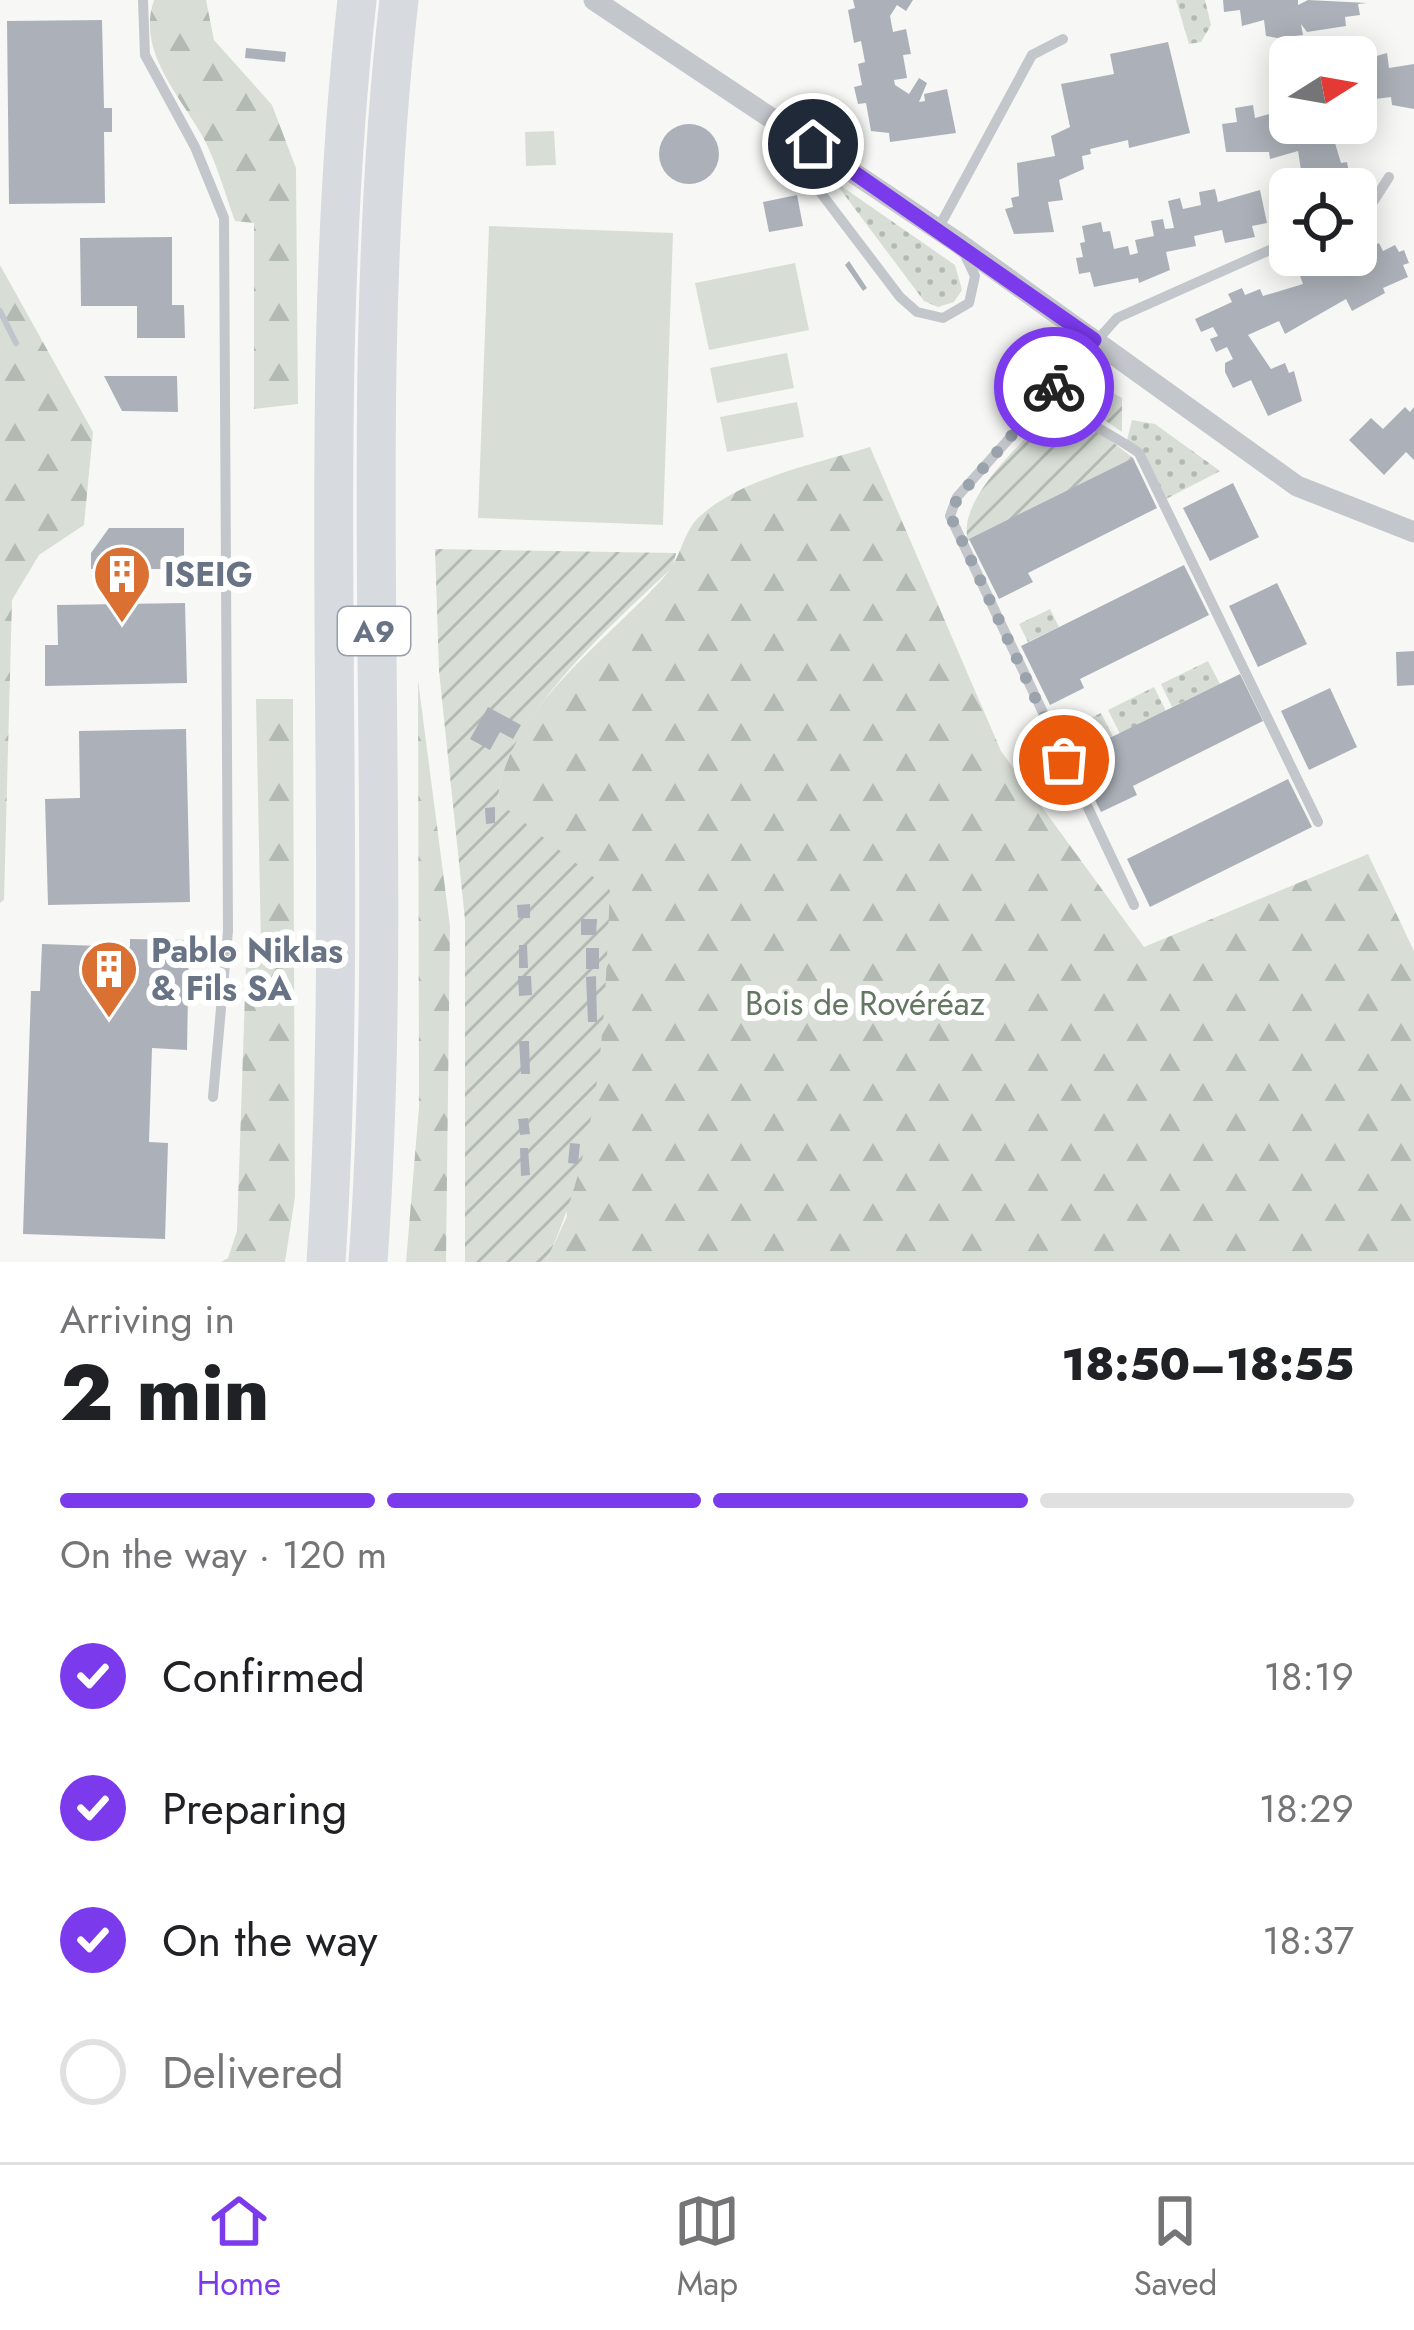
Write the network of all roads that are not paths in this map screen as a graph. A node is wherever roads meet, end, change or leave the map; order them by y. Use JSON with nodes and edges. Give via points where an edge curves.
{"nodes":[{"id":1,"x":143,"y":0,"type":"edge"},
{"id":2,"x":357,"y":0,"type":"edge"},
{"id":3,"x":399,"y":0,"type":"edge"},
{"id":4,"x":594,"y":0,"type":"edge"},
{"id":5,"x":1064,"y":38,"type":"dead end"},
{"id":6,"x":754,"y":104,"type":"junction"},
{"id":7,"x":1389,"y":177,"type":"dead end"},
{"id":8,"x":1377,"y":196,"type":"edge"},
{"id":9,"x":938,"y":229,"type":"junction"},
{"id":10,"x":957,"y":242,"type":"junction"},
{"id":11,"x":1269,"y":250,"type":"edge"},
{"id":12,"x":1094,"y":340,"type":"junction"},
{"id":13,"x":1051,"y":391,"type":"junction"},
{"id":14,"x":1409,"y":523,"type":"edge"},
{"id":15,"x":1318,"y":822,"type":"dead end"},
{"id":16,"x":1134,"y":905,"type":"dead end"},
{"id":17,"x":212,"y":1097,"type":"dead end"},
{"id":18,"x":326,"y":1262,"type":"edge"},
{"id":19,"x":368,"y":1262,"type":"edge"}],
"edges":[{"from":1,"to":17,"type":"lane","via":[[145,56],[224,218],[228,910]]},
{"from":2,"to":18,"type":"highway","number":"A9","via":[[333,341],[337,961]]},
{"from":3,"to":19,"type":"highway","number":"A9","via":[[374,346],[377,986]]},
{"from":4,"to":6,"type":"street"},
{"from":5,"to":9,"type":"lane","via":[[1032,55]]},
{"from":6,"to":9,"type":"street"},
{"from":6,"to":10,"type":"lane","via":[[917,312],[943,318],[969,303],[975,276]]},
{"from":7,"to":8,"type":"lane"},
{"from":9,"to":10,"type":"street"},
{"from":10,"to":12,"type":"street"},
{"from":11,"to":12,"type":"lane","via":[[1117,318]]},
{"from":12,"to":13,"type":"lane"},
{"from":12,"to":14,"type":"street","via":[[1297,486]]},
{"from":13,"to":15,"type":"lane","via":[[1139,454]]},
{"from":13,"to":16,"type":"lane","via":[[950,515]]}]}
